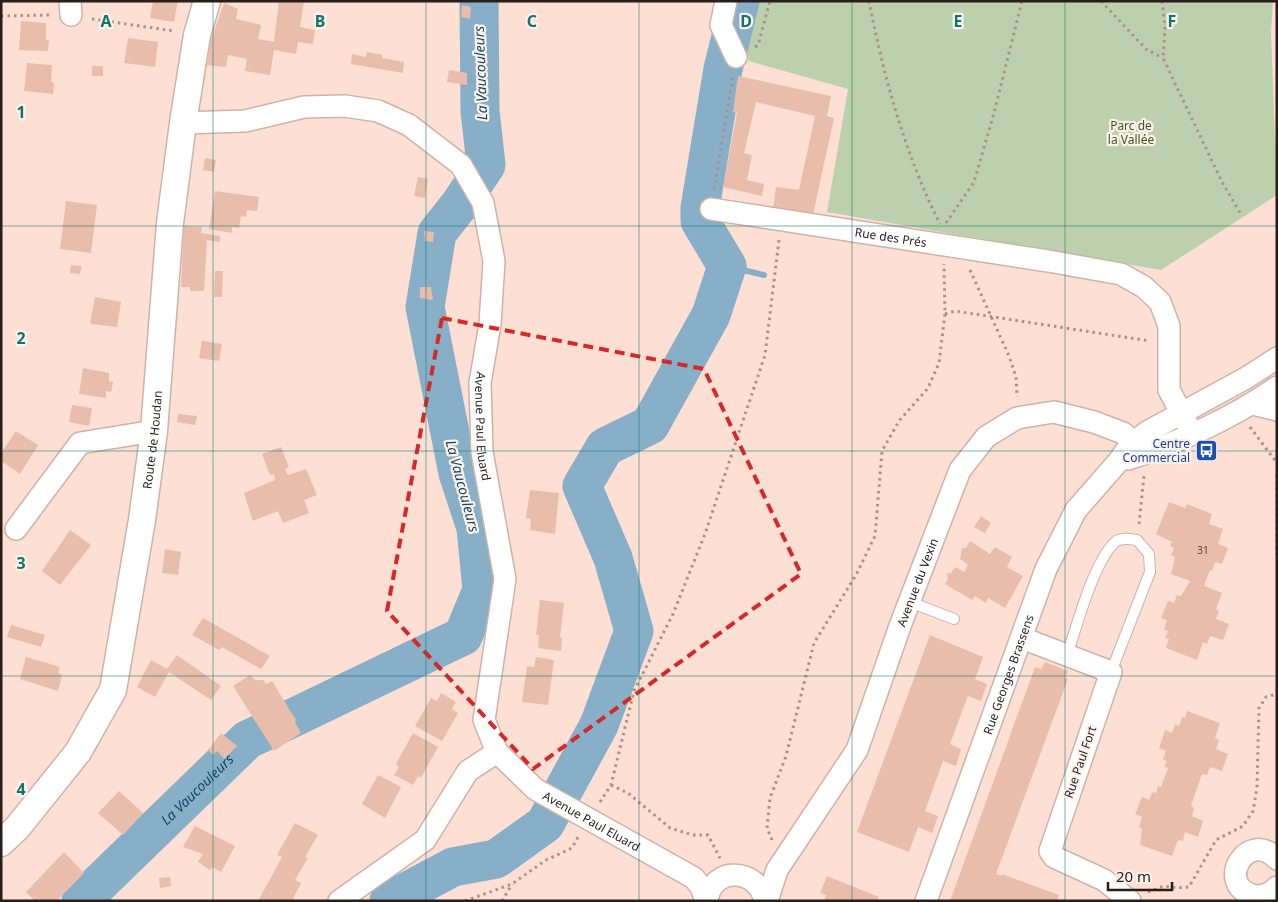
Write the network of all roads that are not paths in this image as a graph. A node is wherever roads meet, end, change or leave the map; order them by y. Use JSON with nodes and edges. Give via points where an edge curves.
{"nodes":[{"id":1,"x":207,"y":1,"type":"edge"},
{"id":2,"x":726,"y":1,"type":"edge"},
{"id":3,"x":736,"y":59,"type":"road end"},
{"id":4,"x":183,"y":123,"type":"junction"},
{"id":5,"x":711,"y":209,"type":"road end"},
{"id":6,"x":1277,"y":358,"type":"edge"},
{"id":7,"x":1277,"y":387,"type":"edge"},
{"id":8,"x":1246,"y":407,"type":"junction"},
{"id":9,"x":1277,"y":410,"type":"edge"},
{"id":10,"x":1182,"y":413,"type":"junction"},
{"id":11,"x":154,"y":431,"type":"junction"},
{"id":12,"x":1192,"y":433,"type":"junction"},
{"id":13,"x":1143,"y":449,"type":"junction"},
{"id":14,"x":16,"y":529,"type":"dead end"},
{"id":15,"x":910,"y":602,"type":"junction"},
{"id":16,"x":954,"y":619,"type":"dead end"},
{"id":17,"x":1022,"y":638,"type":"junction"},
{"id":18,"x":1067,"y":656,"type":"junction"},
{"id":19,"x":1111,"y":672,"type":"junction"},
{"id":20,"x":497,"y":752,"type":"junction"},
{"id":21,"x":1,"y":842,"type":"edge"},
{"id":22,"x":1277,"y":859,"type":"edge"},
{"id":23,"x":782,"y":863,"type":"junction"},
{"id":24,"x":722,"y":870,"type":"junction"},
{"id":25,"x":694,"y":878,"type":"junction"},
{"id":26,"x":749,"y":878,"type":"junction"},
{"id":27,"x":1273,"y":893,"type":"edge"},
{"id":28,"x":1130,"y":900,"type":"edge"},
{"id":29,"x":339,"y":901,"type":"edge"},
{"id":30,"x":706,"y":901,"type":"edge"},
{"id":31,"x":766,"y":901,"type":"edge"},
{"id":32,"x":926,"y":901,"type":"edge"}],
"edges":[{"from":1,"to":4,"type":"street","name":"Route de Houdan","via":[[196,35]]},
{"from":2,"to":3,"type":"street","via":[[721,24]]},
{"from":4,"to":11,"type":"street","name":"Route de Houdan","via":[[170,223]]},
{"from":4,"to":20,"type":"street","name":"Avenue Paul Eluard","via":[[245,121],[304,107],[345,106],[378,112],[409,125],[461,165],[483,203],[494,261],[490,324],[480,384],[482,452],[505,579],[484,720]]},
{"from":5,"to":10,"type":"street","name":"Rue des Prés","via":[[1121,274],[1144,287],[1160,302],[1169,326],[1169,390]]},
{"from":6,"to":10,"type":"street"},
{"from":7,"to":8,"type":"street"},
{"from":8,"to":9,"type":"street"},
{"from":8,"to":12,"type":"street"},
{"from":10,"to":12,"type":"street","name":"Rue des Prés"},
{"from":10,"to":13,"type":"street","via":[[1159,424]]},
{"from":11,"to":14,"type":"street","via":[[80,443]]},
{"from":11,"to":21,"type":"street","name":"Route de Houdan","via":[[113,690],[78,752],[17,828]]},
{"from":12,"to":13,"type":"street"},
{"from":13,"to":15,"type":"street","name":"Avenue du Vexin","via":[[1123,433],[1054,412],[1017,418],[986,438],[960,470]]},
{"from":13,"to":17,"type":"street","name":"Rue Georges Brassens","via":[[1118,462],[1076,510],[1046,569]]},
{"from":15,"to":16,"type":"lane"},
{"from":15,"to":23,"type":"street","name":"Avenue du Vexin","via":[[858,750]]},
{"from":17,"to":18,"type":"street"},
{"from":17,"to":32,"type":"street","name":"Rue Georges Brassens"},
{"from":18,"to":19,"type":"street"},
{"from":18,"to":19,"type":"lane","via":[[1100,564],[1116,541],[1126,538],[1137,540],[1149,554],[1150,572]]},
{"from":19,"to":28,"type":"street","name":"Rue Paul Fort","via":[[1050,851],[1054,857],[1104,880]]},
{"from":20,"to":25,"type":"street","name":"Avenue Paul Eluard","via":[[535,789]]},
{"from":20,"to":29,"type":"street","via":[[468,771],[425,840]]},
{"from":22,"to":27,"type":"street","via":[[1266,850],[1251,851],[1244,854],[1236,867],[1237,883],[1248,893],[1256,896]]},
{"from":23,"to":26,"type":"street","via":[[765,876]]},
{"from":23,"to":31,"type":"street","name":"Avenue du Vexin"},
{"from":24,"to":25,"type":"street","name":"Avenue Paul Eluard"},
{"from":24,"to":26,"type":"street","name":"Avenue Paul Eluard"},
{"from":24,"to":30,"type":"street"},
{"from":25,"to":30,"type":"street"},
{"from":26,"to":31,"type":"street","via":[[759,885]]}]}
